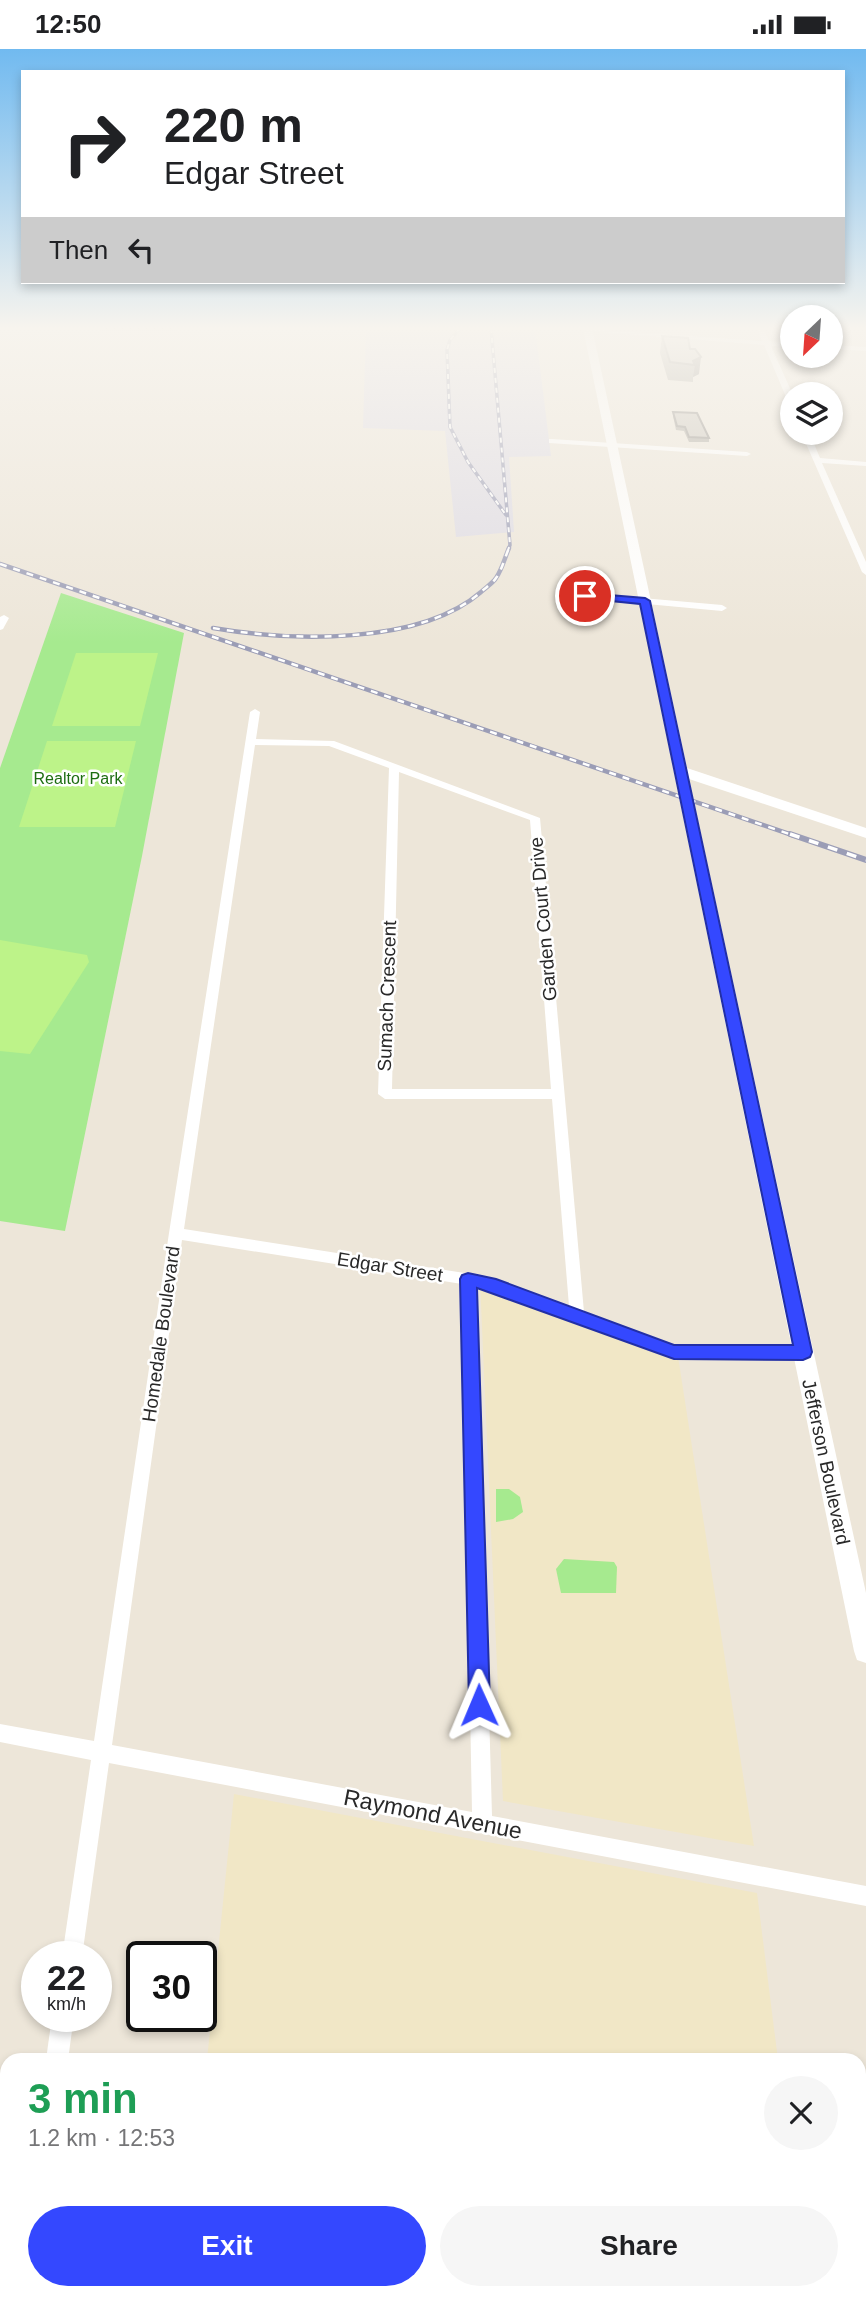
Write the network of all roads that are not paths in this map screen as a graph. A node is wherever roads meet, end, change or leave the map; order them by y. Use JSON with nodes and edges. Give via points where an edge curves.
{"nodes":[{"id":1,"x":609,"y":433,"type":"edge"},
{"id":2,"x":552,"y":441,"type":"dead end"},
{"id":3,"x":811,"y":445,"type":"edge"},
{"id":4,"x":612,"y":446,"type":"junction"},
{"id":5,"x":747,"y":454,"type":"dead end"},
{"id":6,"x":817,"y":460,"type":"junction"},
{"id":7,"x":866,"y":464,"type":"edge"},
{"id":8,"x":866,"y":572,"type":"edge"},
{"id":9,"x":585,"y":596,"type":"dead end"},
{"id":10,"x":645,"y":601,"type":"junction"},
{"id":11,"x":722,"y":608,"type":"dead end"},
{"id":12,"x":255,"y":712,"type":"dead end"},
{"id":13,"x":251,"y":742,"type":"junction"},
{"id":14,"x":394,"y":768,"type":"junction"},
{"id":15,"x":681,"y":771,"type":"junction"},
{"id":16,"x":866,"y":833,"type":"edge"},
{"id":17,"x":557,"y":1094,"type":"junction"},
{"id":18,"x":176,"y":1234,"type":"junction"},
{"id":19,"x":468,"y":1279,"type":"junction"},
{"id":20,"x":578,"y":1316,"type":"junction"},
{"id":21,"x":803,"y":1352,"type":"junction"},
{"id":22,"x":866,"y":1651,"type":"edge"},
{"id":23,"x":0,"y":1733,"type":"edge"},
{"id":24,"x":101,"y":1754,"type":"junction"},
{"id":25,"x":482,"y":1824,"type":"junction"},
{"id":26,"x":866,"y":1896,"type":"edge"},
{"id":27,"x":74,"y":1941,"type":"edge"},
{"id":28,"x":61,"y":2032,"type":"edge"},
{"id":29,"x":58,"y":2053,"type":"edge"}],
"edges":[{"from":1,"to":4,"type":"street","name":"Jefferson Boulevard"},
{"from":2,"to":4,"type":"street"},
{"from":3,"to":6,"type":"street"},
{"from":4,"to":5,"type":"street"},
{"from":4,"to":10,"type":"street","name":"Jefferson Boulevard"},
{"from":6,"to":7,"type":"street"},
{"from":6,"to":8,"type":"street"},
{"from":9,"to":10,"type":"street"},
{"from":10,"to":11,"type":"street"},
{"from":10,"to":15,"type":"street","name":"Jefferson Boulevard"},
{"from":12,"to":13,"type":"street","name":"Homedale Boulevard"},
{"from":13,"to":14,"type":"street","name":"Garden Court Drive","via":[[330,743]]},
{"from":13,"to":18,"type":"street","name":"Homedale Boulevard"},
{"from":14,"to":17,"type":"street","name":"Garden Court Drive","via":[[535,818]]},
{"from":14,"to":17,"type":"street","name":"Sumach Crescent","via":[[384,1094]]},
{"from":15,"to":16,"type":"street"},
{"from":15,"to":21,"type":"street","name":"Jefferson Boulevard"},
{"from":17,"to":20,"type":"street","name":"Garden Court Drive"},
{"from":18,"to":19,"type":"street","name":"Edgar Street"},
{"from":18,"to":24,"type":"street","name":"Homedale Boulevard"},
{"from":19,"to":20,"type":"street","name":"Edgar Street"},
{"from":19,"to":25,"type":"street"},
{"from":20,"to":21,"type":"street","name":"Edgar Street","via":[[674,1352]]},
{"from":21,"to":22,"type":"street","name":"Jefferson Boulevard"},
{"from":23,"to":24,"type":"street","name":"Raymond Avenue"},
{"from":24,"to":25,"type":"street","name":"Raymond Avenue"},
{"from":24,"to":27,"type":"street","name":"Homedale Boulevard"},
{"from":25,"to":26,"type":"street","name":"Raymond Avenue"},
{"from":28,"to":29,"type":"street"}]}
